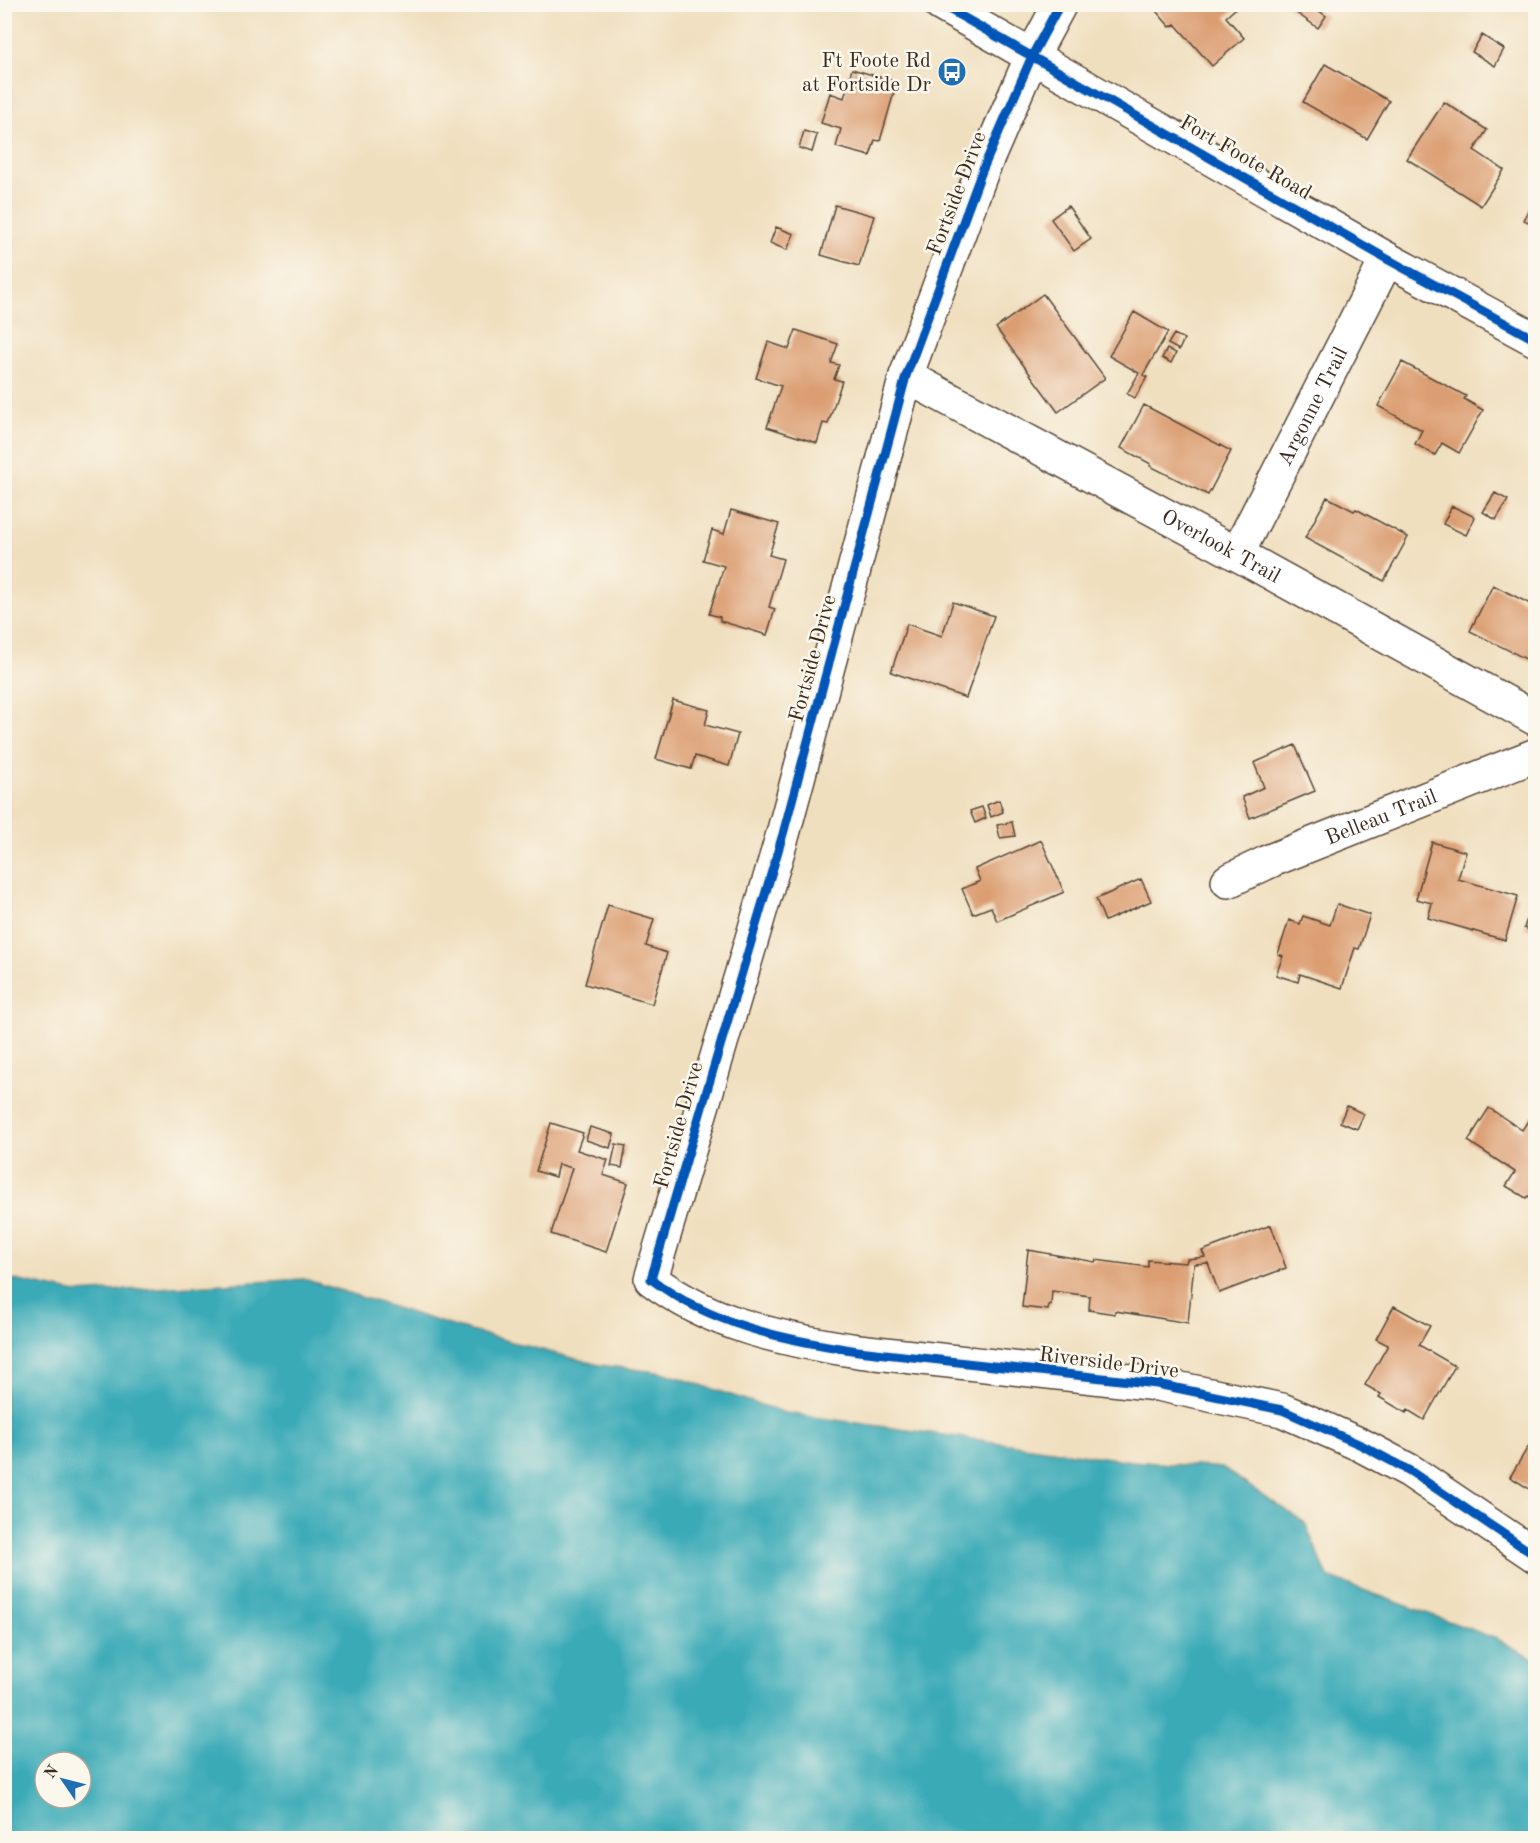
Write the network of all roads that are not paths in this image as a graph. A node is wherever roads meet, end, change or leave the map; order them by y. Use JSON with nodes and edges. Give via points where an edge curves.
{"nodes":[{"id":1,"x":940,"y":4,"type":"edge"},
{"id":2,"x":1060,"y":4,"type":"edge"},
{"id":3,"x":1032,"y":56,"type":"junction"},
{"id":4,"x":1388,"y":259,"type":"junction"},
{"id":5,"x":1536,"y":340,"type":"edge"},
{"id":6,"x":906,"y":376,"type":"junction"},
{"id":7,"x":1237,"y":554,"type":"junction"},
{"id":8,"x":1536,"y":719,"type":"edge"},
{"id":9,"x":1536,"y":755,"type":"edge"},
{"id":10,"x":1228,"y":881,"type":"dead end"},
{"id":11,"x":651,"y":1279,"type":"joint"},
{"id":12,"x":1536,"y":1556,"type":"edge"}],
"edges":[{"from":1,"to":3,"type":"street","name":"Fort Foote Road"},
{"from":2,"to":3,"type":"street","name":"Fortside Drive"},
{"from":3,"to":4,"type":"street","name":"Fort Foote Road"},
{"from":3,"to":6,"type":"street","name":"Fortside Drive","via":[[982,171]]},
{"from":4,"to":5,"type":"street","name":"Fort Foote Road"},
{"from":4,"to":7,"type":"street","name":"Argonne Trail"},
{"from":6,"to":7,"type":"street","name":"Overlook Trail"},
{"from":6,"to":11,"type":"street","name":"Fortside Drive","via":[[783,834]]},
{"from":7,"to":8,"type":"street","name":"Overlook Trail"},
{"from":9,"to":10,"type":"street","name":"Belleau Trail"},
{"from":11,"to":12,"type":"street","name":"Riverside Drive","via":[[704,1312],[811,1344],[1157,1384],[1282,1410],[1410,1471]]}]}
